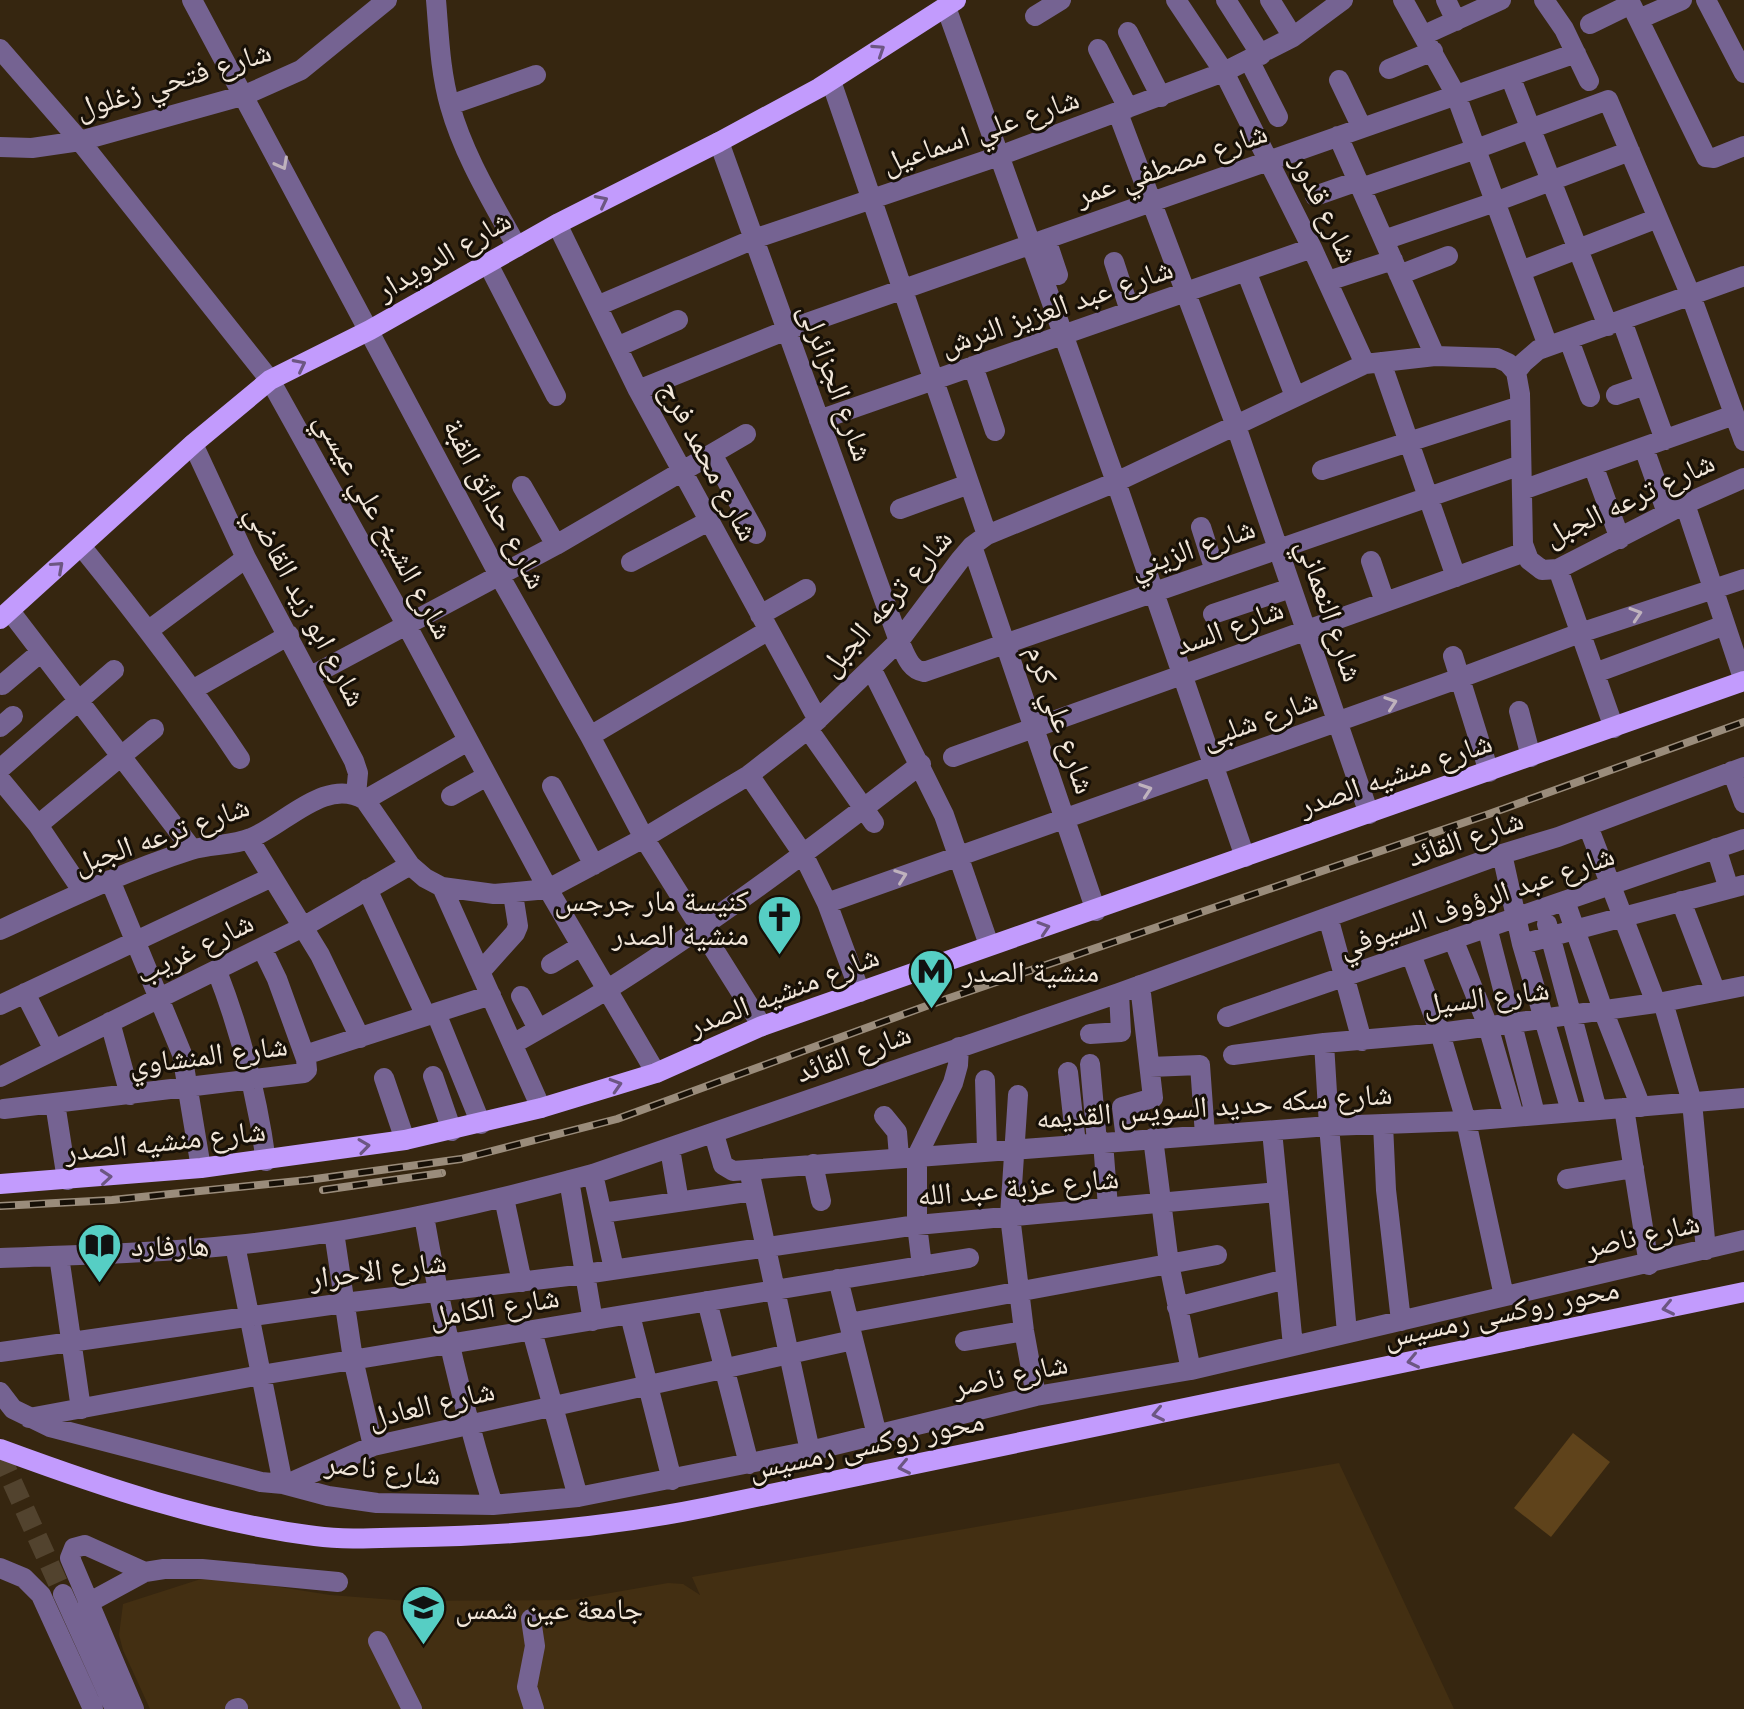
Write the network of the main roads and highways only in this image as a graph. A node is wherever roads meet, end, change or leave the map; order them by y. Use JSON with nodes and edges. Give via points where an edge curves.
{"nodes":[{"id":1,"x":951,"y":4,"type":"edge"},
{"id":2,"x":5,"y":615,"type":"edge"},
{"id":3,"x":1744,"y":681,"type":"edge"},
{"id":4,"x":0,"y":1184,"type":"edge"},
{"id":5,"x":1744,"y":1292,"type":"edge"},
{"id":6,"x":0,"y":1449,"type":"edge"}],
"edges":[{"from":2,"to":1,"type":"main road","name":"شارع الدويدار","one_way":true,"via":[[270,380],[831,81]]},
{"from":4,"to":3,"type":"main road","name":"شارع منشيه الصدر","one_way":true,"via":[[266,1161],[452,1131],[541,1108],[656,1073],[762,1026]]},
{"from":5,"to":6,"type":"main road","name":"محور روكسى رمسيس","one_way":true,"via":[[708,1507],[553,1531],[319,1537],[200,1515]]}]}
